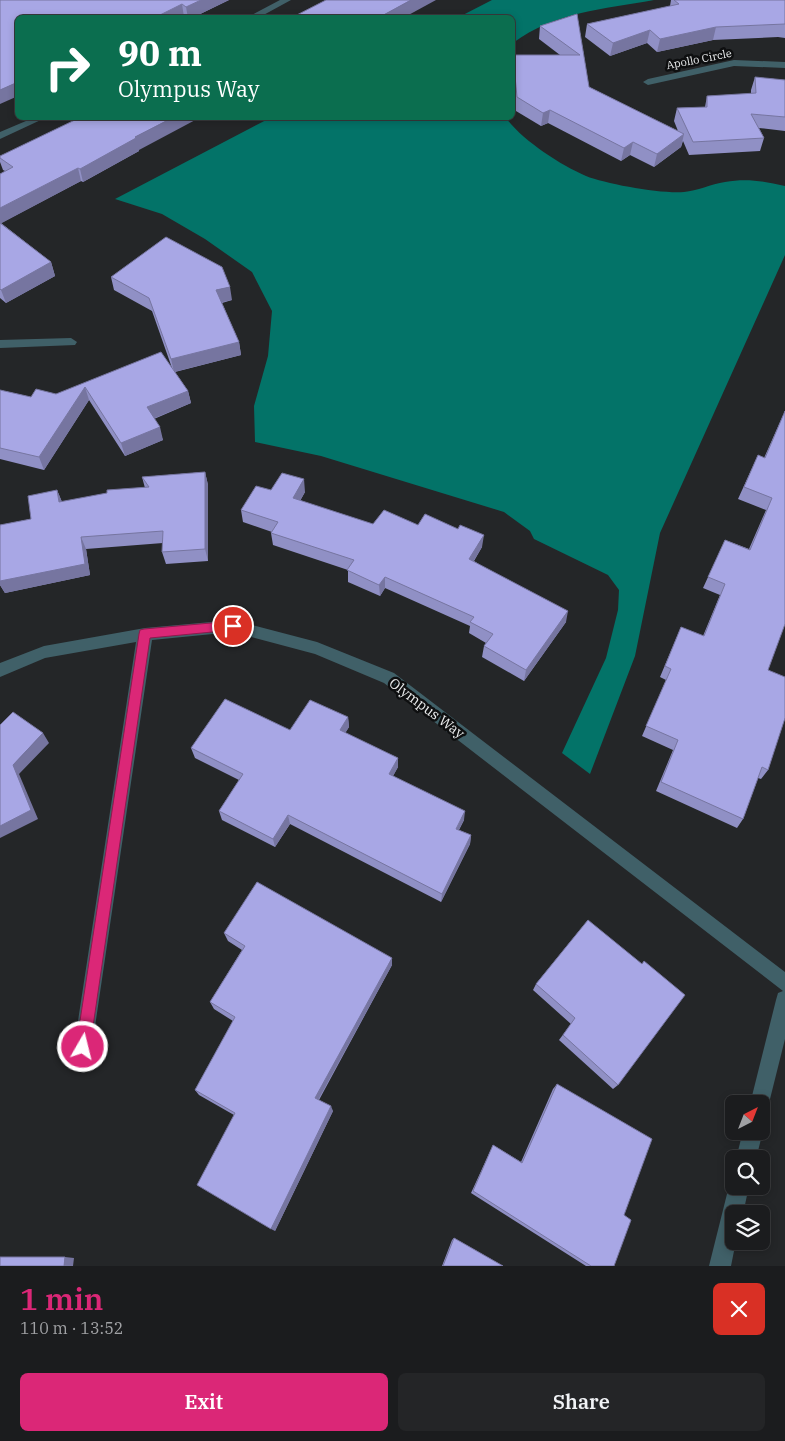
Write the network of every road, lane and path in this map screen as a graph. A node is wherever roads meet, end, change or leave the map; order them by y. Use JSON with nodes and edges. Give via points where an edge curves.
{"nodes":[{"id":1,"x":287,"y":0,"type":"edge"},
{"id":2,"x":256,"y":15,"type":"edge"},
{"id":3,"x":785,"y":65,"type":"edge"},
{"id":4,"x":648,"y":82,"type":"dead end"},
{"id":5,"x":36,"y":120,"type":"edge"},
{"id":6,"x":0,"y":136,"type":"edge"},
{"id":7,"x":71,"y":342,"type":"dead end"},
{"id":8,"x":0,"y":344,"type":"edge"},
{"id":9,"x":144,"y":634,"type":"junction"},
{"id":10,"x":0,"y":670,"type":"edge"},
{"id":11,"x":785,"y":983,"type":"edge"},
{"id":12,"x":785,"y":1000,"type":"edge"},
{"id":13,"x":83,"y":1047,"type":"dead end"},
{"id":14,"x":762,"y":1095,"type":"edge"},
{"id":15,"x":737,"y":1195,"type":"edge"},
{"id":16,"x":720,"y":1266,"type":"edge"}],
"edges":[{"from":1,"to":2,"type":"street"},
{"from":3,"to":4,"type":"street","name":"Apollo Circle","via":[[734,64]]},
{"from":5,"to":6,"type":"street"},
{"from":7,"to":8,"type":"street"},
{"from":9,"to":10,"type":"street","name":"Olympus Way","via":[[44,652]]},
{"from":9,"to":11,"type":"street","name":"Olympus Way","via":[[233,626],[317,648],[390,678]]},
{"from":9,"to":13,"type":"street"},
{"from":12,"to":14,"type":"street"},
{"from":15,"to":16,"type":"street"}]}
